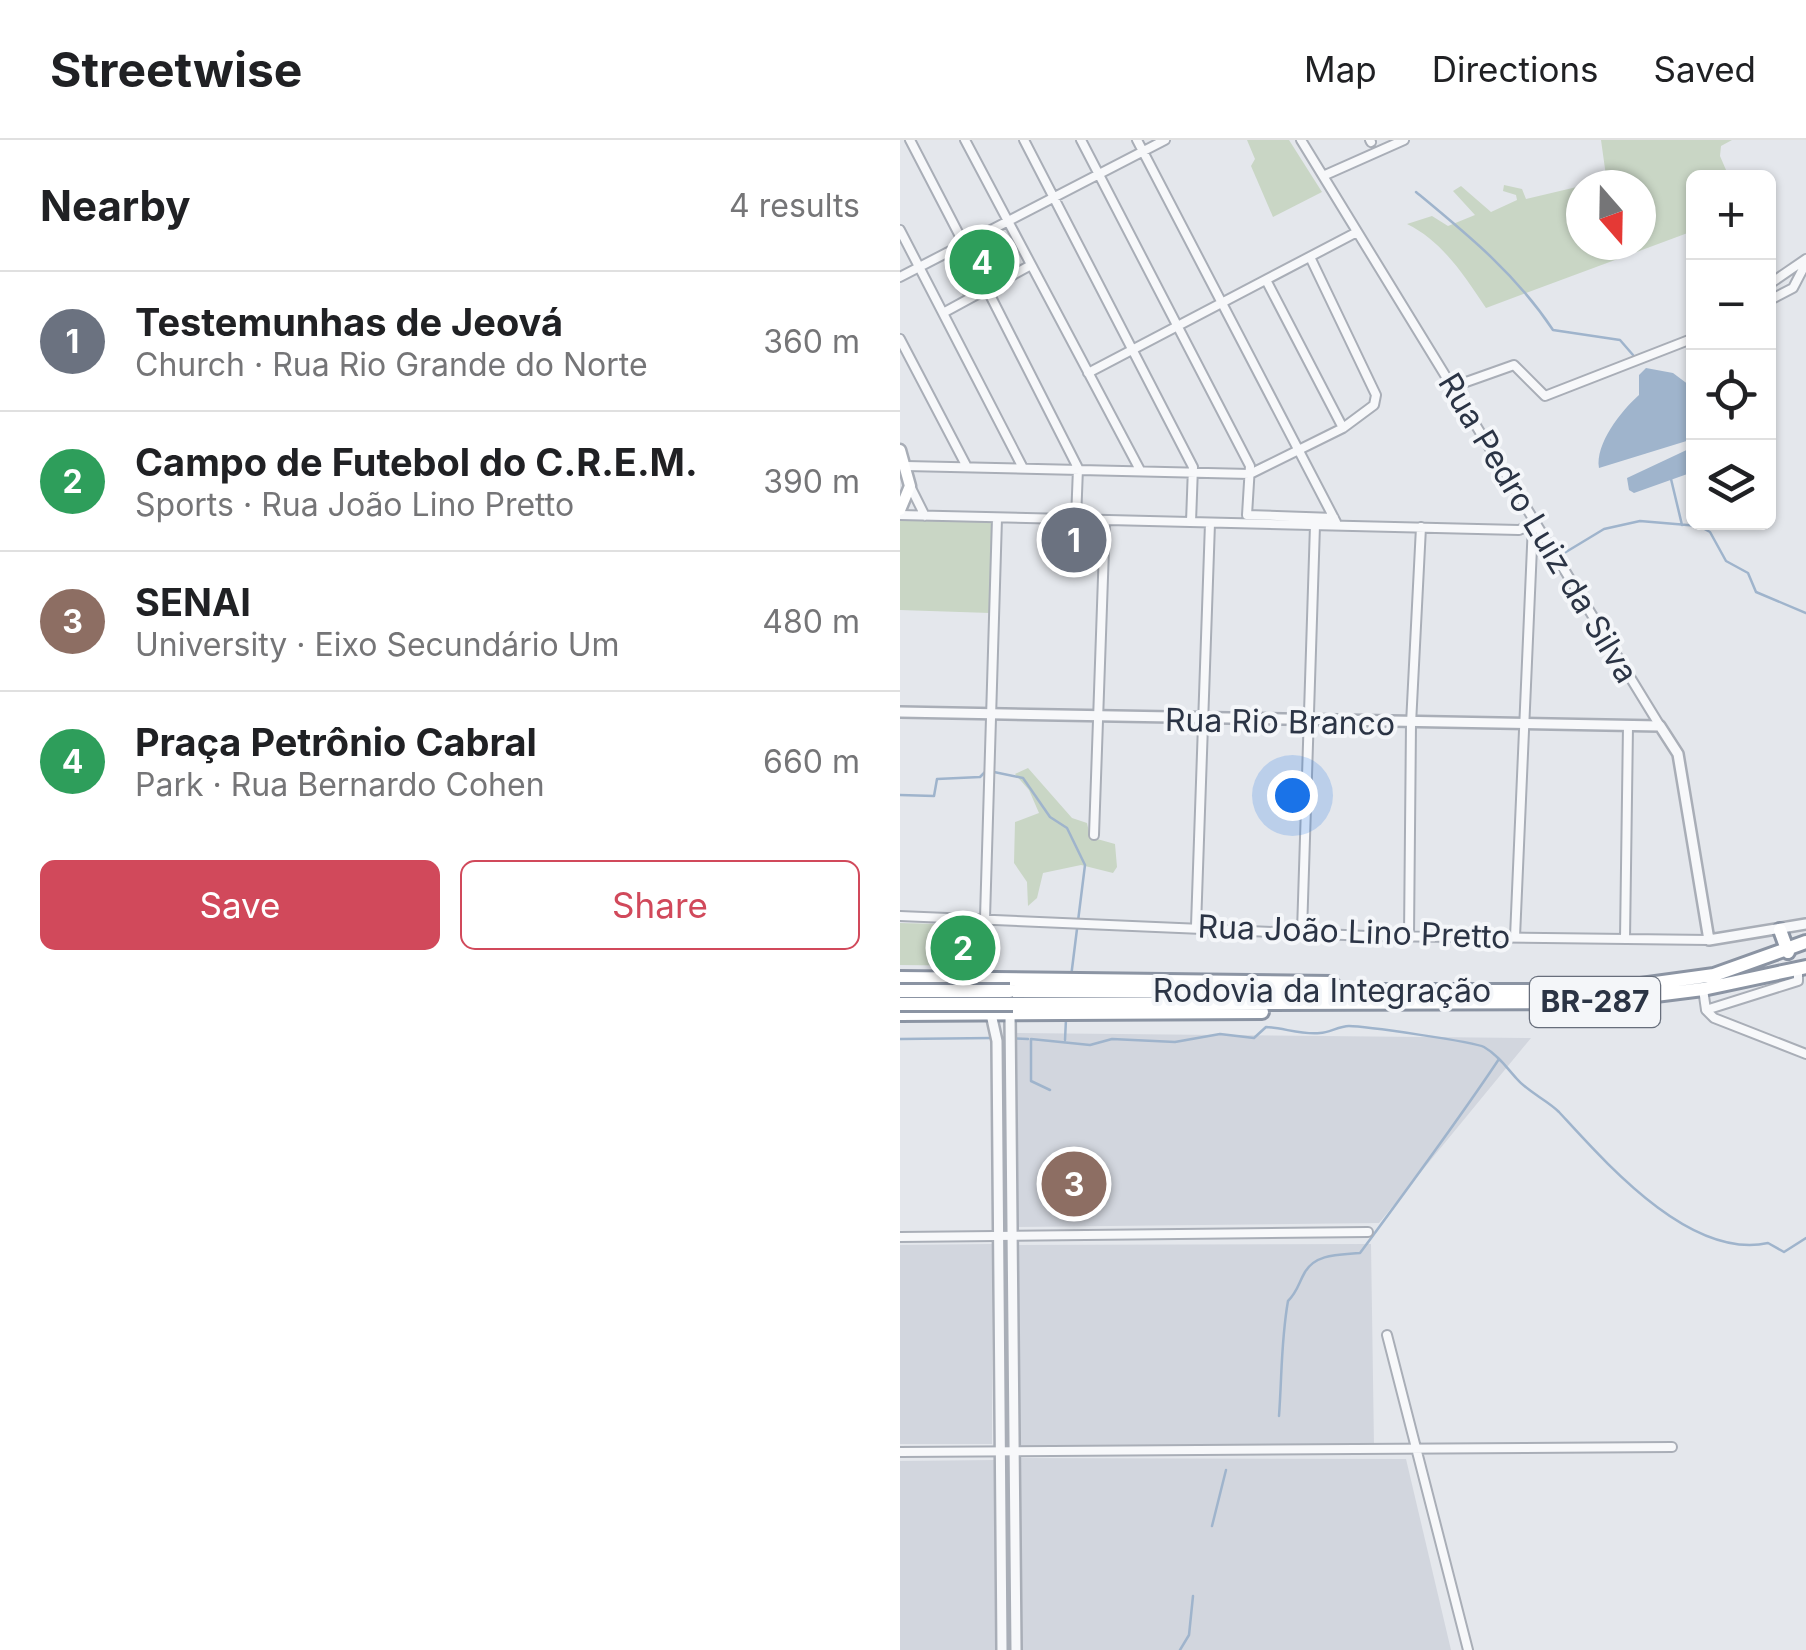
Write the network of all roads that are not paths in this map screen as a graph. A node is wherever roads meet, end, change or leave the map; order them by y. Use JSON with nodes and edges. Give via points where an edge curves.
{"nodes":[{"id":1,"x":910,"y":140,"type":"edge"},
{"id":2,"x":965,"y":140,"type":"edge"},
{"id":3,"x":1024,"y":140,"type":"edge"},
{"id":4,"x":1081,"y":140,"type":"edge"},
{"id":5,"x":1137,"y":140,"type":"edge"},
{"id":6,"x":1165,"y":140,"type":"edge"},
{"id":7,"x":1301,"y":140,"type":"edge"},
{"id":8,"x":1404,"y":140,"type":"edge"},
{"id":9,"x":1143,"y":152,"type":"junction"},
{"id":10,"x":1099,"y":174,"type":"junction"},
{"id":11,"x":1323,"y":176,"type":"junction"},
{"id":12,"x":1054,"y":198,"type":"junction"},
{"id":13,"x":1007,"y":222,"type":"junction"},
{"id":14,"x":900,"y":230,"type":"edge"},
{"id":15,"x":1357,"y":232,"type":"junction"},
{"id":16,"x":964,"y":244,"type":"junction"},
{"id":17,"x":1310,"y":257,"type":"junction"},
{"id":18,"x":1806,"y":261,"type":"edge"},
{"id":19,"x":1031,"y":266,"type":"junction"},
{"id":20,"x":919,"y":267,"type":"junction"},
{"id":21,"x":900,"y":277,"type":"edge"},
{"id":22,"x":1266,"y":280,"type":"junction"},
{"id":23,"x":1776,"y":280,"type":"edge"},
{"id":24,"x":987,"y":289,"type":"junction"},
{"id":25,"x":1776,"y":297,"type":"edge"},
{"id":26,"x":1222,"y":302,"type":"junction"},
{"id":27,"x":942,"y":312,"type":"junction"},
{"id":28,"x":1177,"y":326,"type":"junction"},
{"id":29,"x":900,"y":339,"type":"edge"},
{"id":30,"x":1686,"y":341,"type":"edge"},
{"id":31,"x":1132,"y":349,"type":"junction"},
{"id":32,"x":1088,"y":373,"type":"junction"},
{"id":33,"x":1452,"y":387,"type":"junction"},
{"id":34,"x":1343,"y":428,"type":"junction"},
{"id":35,"x":900,"y":450,"type":"edge"},
{"id":36,"x":1299,"y":450,"type":"junction"},
{"id":37,"x":903,"y":465,"type":"edge"},
{"id":38,"x":967,"y":467,"type":"junction"},
{"id":39,"x":1023,"y":468,"type":"junction"},
{"id":40,"x":1078,"y":468,"type":"junction"},
{"id":41,"x":1140,"y":470,"type":"junction"},
{"id":42,"x":1193,"y":472,"type":"junction"},
{"id":43,"x":1250,"y":474,"type":"junction"},
{"id":44,"x":910,"y":486,"type":"junction"},
{"id":45,"x":900,"y":512,"type":"edge"},
{"id":46,"x":925,"y":516,"type":"junction"},
{"id":47,"x":997,"y":518,"type":"junction"},
{"id":48,"x":1076,"y":520,"type":"junction"},
{"id":49,"x":1105,"y":520,"type":"junction"},
{"id":50,"x":1191,"y":522,"type":"junction"},
{"id":51,"x":1336,"y":522,"type":"junction"},
{"id":52,"x":1210,"y":523,"type":"junction"},
{"id":53,"x":1533,"y":524,"type":"junction"},
{"id":54,"x":1315,"y":525,"type":"junction"},
{"id":55,"x":1421,"y":528,"type":"junction"},
{"id":56,"x":900,"y":712,"type":"edge"},
{"id":57,"x":991,"y":715,"type":"junction"},
{"id":58,"x":1098,"y":718,"type":"junction"},
{"id":59,"x":1201,"y":720,"type":"junction"},
{"id":60,"x":1311,"y":722,"type":"junction"},
{"id":61,"x":1411,"y":724,"type":"junction"},
{"id":62,"x":1526,"y":725,"type":"junction"},
{"id":63,"x":1628,"y":726,"type":"junction"},
{"id":64,"x":1660,"y":726,"type":"junction"},
{"id":65,"x":1094,"y":835,"type":"dead end"},
{"id":66,"x":900,"y":916,"type":"edge"},
{"id":67,"x":986,"y":918,"type":"junction"},
{"id":68,"x":1806,"y":924,"type":"edge"},
{"id":69,"x":1196,"y":926,"type":"junction"},
{"id":70,"x":1780,"y":930,"type":"junction"},
{"id":71,"x":1302,"y":932,"type":"junction"},
{"id":72,"x":1408,"y":936,"type":"junction"},
{"id":73,"x":1516,"y":937,"type":"junction"},
{"id":74,"x":1625,"y":939,"type":"junction"},
{"id":75,"x":1709,"y":940,"type":"junction"},
{"id":76,"x":1806,"y":942,"type":"edge"},
{"id":77,"x":1788,"y":952,"type":"junction"},
{"id":78,"x":1802,"y":968,"type":"edge"},
{"id":79,"x":900,"y":978,"type":"edge"},
{"id":80,"x":1703,"y":989,"type":"junction"},
{"id":81,"x":900,"y":991,"type":"edge"},
{"id":82,"x":1010,"y":997,"type":"junction"},
{"id":83,"x":1389,"y":998,"type":"junction"},
{"id":84,"x":900,"y":1004,"type":"edge"},
{"id":85,"x":1706,"y":1010,"type":"junction"},
{"id":86,"x":900,"y":1014,"type":"edge"},
{"id":87,"x":990,"y":1014,"type":"junction"},
{"id":88,"x":1806,"y":1054,"type":"edge"},
{"id":89,"x":1368,"y":1232,"type":"dead end"},
{"id":90,"x":998,"y":1236,"type":"junction"},
{"id":91,"x":1012,"y":1236,"type":"junction"},
{"id":92,"x":900,"y":1237,"type":"edge"},
{"id":93,"x":1387,"y":1335,"type":"dead end"},
{"id":94,"x":1672,"y":1448,"type":"dead end"},
{"id":95,"x":1418,"y":1450,"type":"junction"},
{"id":96,"x":900,"y":1452,"type":"edge"},
{"id":97,"x":1000,"y":1452,"type":"junction"},
{"id":98,"x":1014,"y":1452,"type":"junction"},
{"id":99,"x":1002,"y":1650,"type":"edge"},
{"id":100,"x":1016,"y":1650,"type":"edge"},
{"id":101,"x":1468,"y":1650,"type":"edge"}],
"edges":[{"from":1,"to":16,"type":"street"},
{"from":2,"to":13,"type":"street"},
{"from":3,"to":12,"type":"street"},
{"from":4,"to":10,"type":"street"},
{"from":5,"to":9,"type":"street"},
{"from":6,"to":9,"type":"street"},
{"from":7,"to":11,"type":"street","name":"Rua Pedro Luiz da Silva"},
{"from":8,"to":11,"type":"street"},
{"from":9,"to":10,"type":"street"},
{"from":9,"to":26,"type":"street"},
{"from":10,"to":12,"type":"street"},
{"from":10,"to":28,"type":"street"},
{"from":11,"to":15,"type":"street","name":"Rua Pedro Luiz da Silva"},
{"from":12,"to":13,"type":"street"},
{"from":12,"to":31,"type":"street"},
{"from":13,"to":16,"type":"street"},
{"from":13,"to":19,"type":"street"},
{"from":14,"to":20,"type":"street"},
{"from":15,"to":17,"type":"street"},
{"from":15,"to":33,"type":"street","name":"Rua Pedro Luiz da Silva"},
{"from":16,"to":20,"type":"street"},
{"from":17,"to":22,"type":"street"},
{"from":17,"to":34,"type":"street","via":[[1376,395],[1374,405]]},
{"from":18,"to":23,"type":"street"},
{"from":18,"to":25,"type":"street","via":[[1792,288]]},
{"from":19,"to":24,"type":"street"},
{"from":19,"to":32,"type":"street"},
{"from":20,"to":21,"type":"street"},
{"from":20,"to":27,"type":"street"},
{"from":22,"to":26,"type":"street"},
{"from":22,"to":34,"type":"street"},
{"from":24,"to":27,"type":"street"},
{"from":24,"to":40,"type":"street"},
{"from":26,"to":28,"type":"street"},
{"from":26,"to":36,"type":"street"},
{"from":27,"to":39,"type":"street"},
{"from":28,"to":31,"type":"street"},
{"from":28,"to":43,"type":"street"},
{"from":29,"to":38,"type":"street"},
{"from":30,"to":33,"type":"street","via":[[1544,396],[1514,365]]},
{"from":31,"to":32,"type":"street"},
{"from":31,"to":42,"type":"street"},
{"from":32,"to":41,"type":"street"},
{"from":33,"to":53,"type":"street","name":"Rua Pedro Luiz da Silva"},
{"from":34,"to":36,"type":"street"},
{"from":35,"to":37,"type":"main road"},
{"from":36,"to":43,"type":"street"},
{"from":36,"to":51,"type":"street"},
{"from":37,"to":38,"type":"street"},
{"from":37,"to":44,"type":"main road"},
{"from":38,"to":39,"type":"street"},
{"from":39,"to":40,"type":"street"},
{"from":40,"to":41,"type":"street"},
{"from":40,"to":48,"type":"street"},
{"from":41,"to":42,"type":"street"},
{"from":42,"to":43,"type":"street"},
{"from":42,"to":50,"type":"street"},
{"from":43,"to":51,"type":"street","via":[[1247,515]]},
{"from":44,"to":45,"type":"main road"},
{"from":44,"to":46,"type":"street"},
{"from":45,"to":46,"type":"street"},
{"from":46,"to":47,"type":"street"},
{"from":47,"to":48,"type":"street"},
{"from":47,"to":57,"type":"street"},
{"from":48,"to":49,"type":"street"},
{"from":49,"to":50,"type":"street"},
{"from":49,"to":58,"type":"street"},
{"from":50,"to":52,"type":"street"},
{"from":51,"to":54,"type":"street"},
{"from":51,"to":55,"type":"street"},
{"from":52,"to":54,"type":"street"},
{"from":52,"to":59,"type":"street"},
{"from":53,"to":55,"type":"street","via":[[1520,530]]},
{"from":53,"to":62,"type":"street"},
{"from":53,"to":64,"type":"street","name":"Rua Pedro Luiz da Silva"},
{"from":54,"to":60,"type":"street"},
{"from":55,"to":61,"type":"street"},
{"from":56,"to":57,"type":"street","name":"Rua Rio Branco"},
{"from":57,"to":58,"type":"street","name":"Rua Rio Branco"},
{"from":57,"to":67,"type":"street"},
{"from":58,"to":59,"type":"street","name":"Rua Rio Branco"},
{"from":58,"to":65,"type":"street"},
{"from":59,"to":60,"type":"street","name":"Rua Rio Branco"},
{"from":59,"to":69,"type":"street"},
{"from":60,"to":61,"type":"street","name":"Rua Rio Branco"},
{"from":60,"to":71,"type":"street"},
{"from":61,"to":62,"type":"street","name":"Rua Rio Branco"},
{"from":61,"to":72,"type":"street"},
{"from":62,"to":63,"type":"street","name":"Rua Rio Branco"},
{"from":62,"to":73,"type":"street"},
{"from":63,"to":64,"type":"street","name":"Rua Rio Branco"},
{"from":63,"to":74,"type":"street"},
{"from":64,"to":75,"type":"street","name":"Rua Pedro Luiz da Silva","via":[[1678,754]]},
{"from":66,"to":67,"type":"street","name":"Rua João Lino Pretto"},
{"from":67,"to":69,"type":"street","name":"Rua João Lino Pretto"},
{"from":68,"to":70,"type":"street","name":"Rua João Lino Pretto"},
{"from":69,"to":71,"type":"street","name":"Rua João Lino Pretto"},
{"from":70,"to":75,"type":"street","name":"Rua João Lino Pretto"},
{"from":70,"to":77,"type":"highway"},
{"from":71,"to":72,"type":"street","name":"Rua João Lino Pretto"},
{"from":72,"to":73,"type":"street","name":"Rua João Lino Pretto"},
{"from":73,"to":74,"type":"street","name":"Rua João Lino Pretto"},
{"from":74,"to":75,"type":"street","name":"Rua João Lino Pretto"},
{"from":76,"to":77,"type":"highway","name":"Rodovia da Integração","number":"BR-287"},
{"from":77,"to":83,"type":"highway","name":"Rodovia da Integração","number":"BR-287","via":[[1714,975],[1630,988]]},
{"from":78,"to":80,"type":"highway","name":"Rodovia da Integração","number":"BR-287"},
{"from":78,"to":85,"type":"street","number":"BR-287","via":[[1798,981]]},
{"from":79,"to":82,"type":"highway","number":"BR-287"},
{"from":80,"to":83,"type":"highway","name":"Rodovia da Integração","number":"BR-287","via":[[1600,1002]]},
{"from":80,"to":85,"type":"street"},
{"from":81,"to":82,"type":"highway","number":"BR-287","bridge":true},
{"from":82,"to":83,"type":"highway","name":"Rodovia da Integração","number":"BR-287"},
{"from":82,"to":83,"type":"highway","number":"BR-287","via":[[1296,980]]},
{"from":82,"to":84,"type":"highway","number":"BR-287","bridge":true},
{"from":82,"to":87,"type":"highway","number":"BR-287"},
{"from":82,"to":91,"type":"street"},
{"from":85,"to":88,"type":"street","via":[[1742,1032]]},
{"from":86,"to":87,"type":"highway","number":"BR-287"},
{"from":87,"to":90,"type":"street","via":[[997,1041]]},
{"from":89,"to":91,"type":"street"},
{"from":90,"to":91,"type":"street"},
{"from":90,"to":92,"type":"street"},
{"from":90,"to":97,"type":"street"},
{"from":91,"to":98,"type":"street"},
{"from":93,"to":95,"type":"street"},
{"from":94,"to":95,"type":"street"},
{"from":95,"to":98,"type":"street"},
{"from":95,"to":101,"type":"street"},
{"from":96,"to":97,"type":"street"},
{"from":97,"to":98,"type":"street"},
{"from":97,"to":99,"type":"street"},
{"from":98,"to":100,"type":"street"}]}
